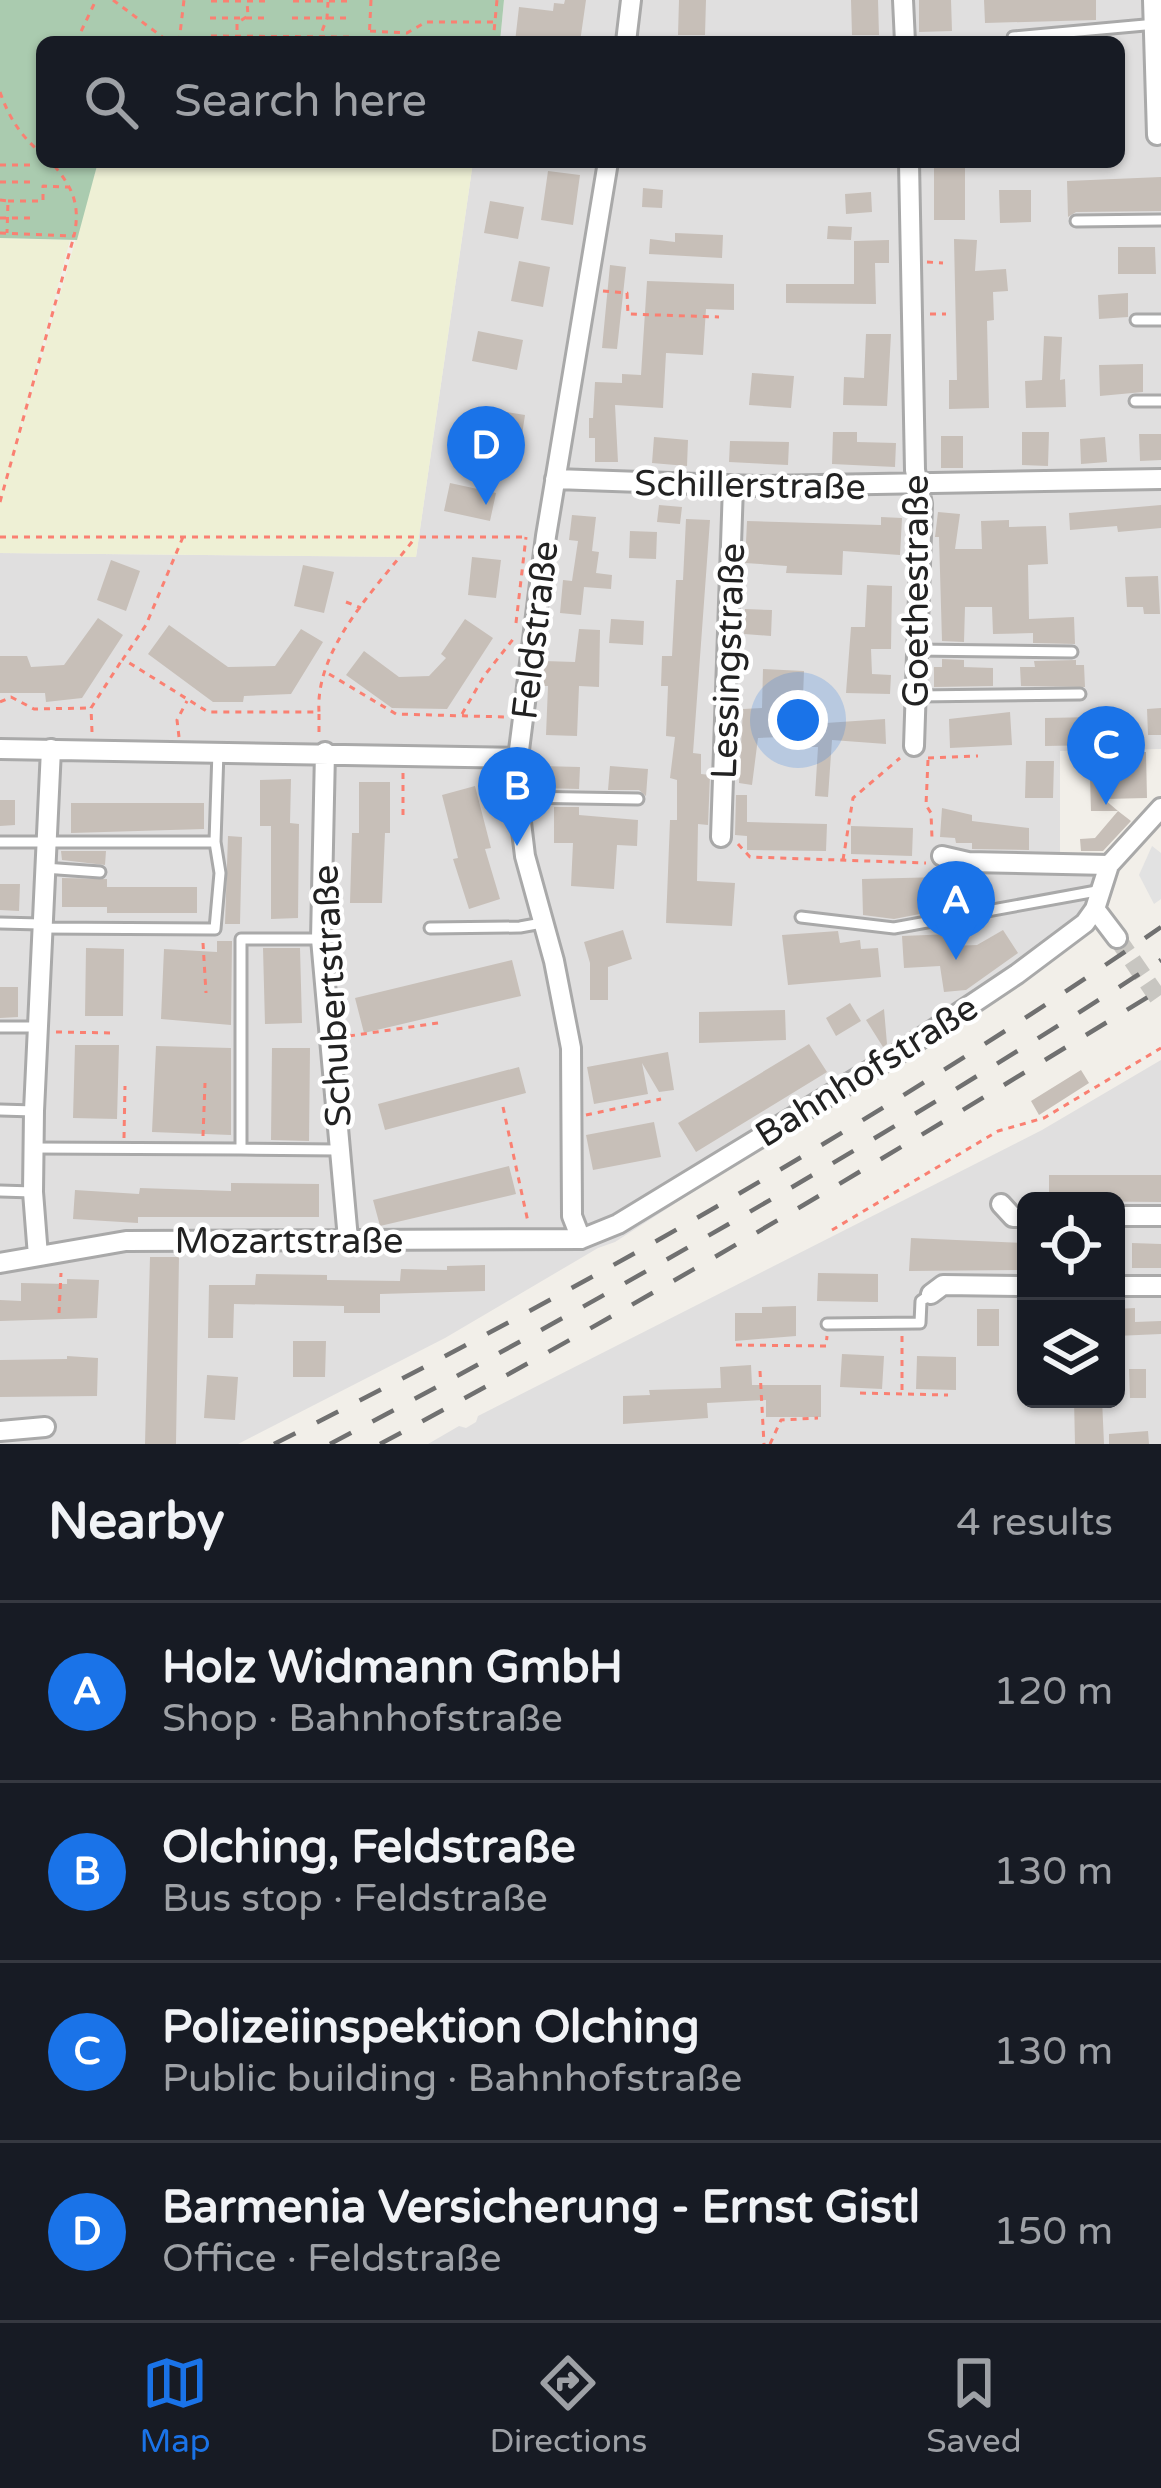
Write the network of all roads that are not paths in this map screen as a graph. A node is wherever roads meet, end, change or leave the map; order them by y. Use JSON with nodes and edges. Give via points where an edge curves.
{"nodes":[{"id":1,"x":631,"y":0,"type":"edge"},
{"id":2,"x":903,"y":0,"type":"edge"},
{"id":3,"x":1153,"y":0,"type":"edge"},
{"id":4,"x":1157,"y":24,"type":"edge"},
{"id":5,"x":627,"y":36,"type":"edge"},
{"id":6,"x":904,"y":36,"type":"edge"},
{"id":7,"x":1024,"y":36,"type":"edge"},
{"id":8,"x":1157,"y":135,"type":"dead end"},
{"id":9,"x":607,"y":168,"type":"edge"},
{"id":10,"x":909,"y":168,"type":"edge"},
{"id":11,"x":1161,"y":220,"type":"edge"},
{"id":12,"x":1076,"y":221,"type":"dead end"},
{"id":13,"x":1136,"y":320,"type":"dead end"},
{"id":14,"x":1161,"y":320,"type":"edge"},
{"id":15,"x":1135,"y":401,"type":"dead end"},
{"id":16,"x":1161,"y":401,"type":"edge"},
{"id":17,"x":1161,"y":478,"type":"edge"},
{"id":18,"x":555,"y":479,"type":"junction"},
{"id":19,"x":733,"y":486,"type":"junction"},
{"id":20,"x":920,"y":486,"type":"junction"},
{"id":21,"x":915,"y":650,"type":"junction"},
{"id":22,"x":1072,"y":652,"type":"dead end"},
{"id":23,"x":1079,"y":694,"type":"dead end"},
{"id":24,"x":914,"y":696,"type":"junction"},
{"id":25,"x":914,"y":746,"type":"road end"},
{"id":26,"x":0,"y":749,"type":"edge"},
{"id":27,"x":51,"y":749,"type":"junction"},
{"id":28,"x":218,"y":751,"type":"junction"},
{"id":29,"x":322,"y":752,"type":"junction"},
{"id":30,"x":518,"y":758,"type":"junction"},
{"id":31,"x":518,"y":797,"type":"junction"},
{"id":32,"x":638,"y":799,"type":"dead end"},
{"id":33,"x":1161,"y":808,"type":"edge"},
{"id":34,"x":721,"y":837,"type":"road end"},
{"id":35,"x":46,"y":839,"type":"junction"},
{"id":36,"x":0,"y":842,"type":"edge"},
{"id":37,"x":215,"y":842,"type":"junction"},
{"id":38,"x":938,"y":860,"type":"road end"},
{"id":39,"x":1109,"y":865,"type":"junction"},
{"id":40,"x":44,"y":868,"type":"junction"},
{"id":41,"x":100,"y":872,"type":"dead end"},
{"id":42,"x":1099,"y":899,"type":"junction"},
{"id":43,"x":801,"y":917,"type":"dead end"},
{"id":44,"x":0,"y":923,"type":"edge"},
{"id":45,"x":542,"y":923,"type":"junction"},
{"id":46,"x":40,"y":926,"type":"junction"},
{"id":47,"x":430,"y":928,"type":"dead end"},
{"id":48,"x":1117,"y":938,"type":"tunnel mouth"},
{"id":49,"x":322,"y":939,"type":"junction"},
{"id":50,"x":0,"y":1027,"type":"edge"},
{"id":51,"x":38,"y":1029,"type":"junction"},
{"id":52,"x":0,"y":1110,"type":"edge"},
{"id":53,"x":34,"y":1112,"type":"junction"},
{"id":54,"x":33,"y":1148,"type":"junction"},
{"id":55,"x":242,"y":1149,"type":"junction"},
{"id":56,"x":338,"y":1150,"type":"junction"},
{"id":57,"x":0,"y":1191,"type":"edge"},
{"id":58,"x":33,"y":1192,"type":"junction"},
{"id":59,"x":1001,"y":1204,"type":"dead end"},
{"id":60,"x":1125,"y":1216,"type":"edge"},
{"id":61,"x":1161,"y":1216,"type":"edge"},
{"id":62,"x":1017,"y":1217,"type":"edge"},
{"id":63,"x":348,"y":1239,"type":"junction"},
{"id":64,"x":580,"y":1239,"type":"junction"},
{"id":65,"x":38,"y":1256,"type":"junction"},
{"id":66,"x":0,"y":1263,"type":"edge"},
{"id":67,"x":1017,"y":1286,"type":"edge"},
{"id":68,"x":1125,"y":1286,"type":"edge"},
{"id":69,"x":1161,"y":1286,"type":"edge"},
{"id":70,"x":931,"y":1294,"type":"joint"},
{"id":71,"x":827,"y":1324,"type":"road end"},
{"id":72,"x":45,"y":1427,"type":"dead end"},
{"id":73,"x":0,"y":1431,"type":"edge"}],
"edges":[{"from":1,"to":5,"type":"street"},
{"from":2,"to":6,"type":"street"},
{"from":3,"to":4,"type":"street"},
{"from":4,"to":7,"type":"lane"},
{"from":4,"to":8,"type":"street"},
{"from":9,"to":18,"type":"street","name":"Feldstraße"},
{"from":10,"to":20,"type":"street","name":"Goethestraße"},
{"from":11,"to":12,"type":"lane"},
{"from":13,"to":14,"type":"lane"},
{"from":15,"to":16,"type":"lane"},
{"from":17,"to":20,"type":"street","name":"Schillerstraße"},
{"from":18,"to":19,"type":"street","name":"Schillerstraße"},
{"from":18,"to":30,"type":"street","name":"Feldstraße"},
{"from":19,"to":20,"type":"street","name":"Schillerstraße"},
{"from":19,"to":34,"type":"street","name":"Lessingstraße"},
{"from":20,"to":21,"type":"street","name":"Goethestraße"},
{"from":21,"to":22,"type":"lane"},
{"from":21,"to":24,"type":"street","name":"Goethestraße"},
{"from":23,"to":24,"type":"lane"},
{"from":24,"to":25,"type":"street","name":"Goethestraße"},
{"from":26,"to":27,"type":"street"},
{"from":27,"to":28,"type":"street"},
{"from":27,"to":35,"type":"street"},
{"from":28,"to":29,"type":"street"},
{"from":28,"to":37,"type":"lane"},
{"from":29,"to":30,"type":"street"},
{"from":29,"to":49,"type":"street","name":"Schubertstraße"},
{"from":30,"to":31,"type":"street","name":"Feldstraße"},
{"from":31,"to":32,"type":"lane"},
{"from":31,"to":45,"type":"street","name":"Feldstraße"},
{"from":33,"to":39,"type":"street"},
{"from":35,"to":36,"type":"lane"},
{"from":35,"to":37,"type":"lane"},
{"from":35,"to":40,"type":"street"},
{"from":37,"to":46,"type":"lane","via":[[215,929]]},
{"from":38,"to":39,"type":"street"},
{"from":39,"to":42,"type":"street"},
{"from":40,"to":41,"type":"lane"},
{"from":40,"to":46,"type":"street"},
{"from":42,"to":43,"type":"lane","via":[[894,928]]},
{"from":42,"to":48,"type":"street"},
{"from":42,"to":64,"type":"street","name":"Bahnhofstraße","via":[[1085,923],[902,1052],[618,1224]]},
{"from":44,"to":46,"type":"lane"},
{"from":45,"to":47,"type":"lane"},
{"from":45,"to":64,"type":"street","name":"Feldstraße","via":[[571,1048],[572,1216]]},
{"from":46,"to":51,"type":"street"},
{"from":49,"to":55,"type":"lane","via":[[241,939]]},
{"from":49,"to":56,"type":"street","name":"Schubertstraße"},
{"from":50,"to":51,"type":"lane"},
{"from":51,"to":53,"type":"street"},
{"from":52,"to":53,"type":"lane"},
{"from":53,"to":54,"type":"street"},
{"from":54,"to":55,"type":"lane"},
{"from":54,"to":58,"type":"street"},
{"from":55,"to":56,"type":"lane"},
{"from":56,"to":63,"type":"street","name":"Schubertstraße"},
{"from":57,"to":58,"type":"lane"},
{"from":58,"to":65,"type":"street"},
{"from":59,"to":62,"type":"street"},
{"from":60,"to":61,"type":"street"},
{"from":63,"to":64,"type":"street","name":"Mozartstraße"},
{"from":63,"to":65,"type":"street","name":"Mozartstraße","via":[[126,1241]]},
{"from":65,"to":66,"type":"street","name":"Mozartstraße"},
{"from":67,"to":70,"type":"street","via":[[943,1286]]},
{"from":68,"to":69,"type":"street"},
{"from":70,"to":71,"type":"lane","via":[[921,1301],[920,1323]]},
{"from":72,"to":73,"type":"street"}]}
